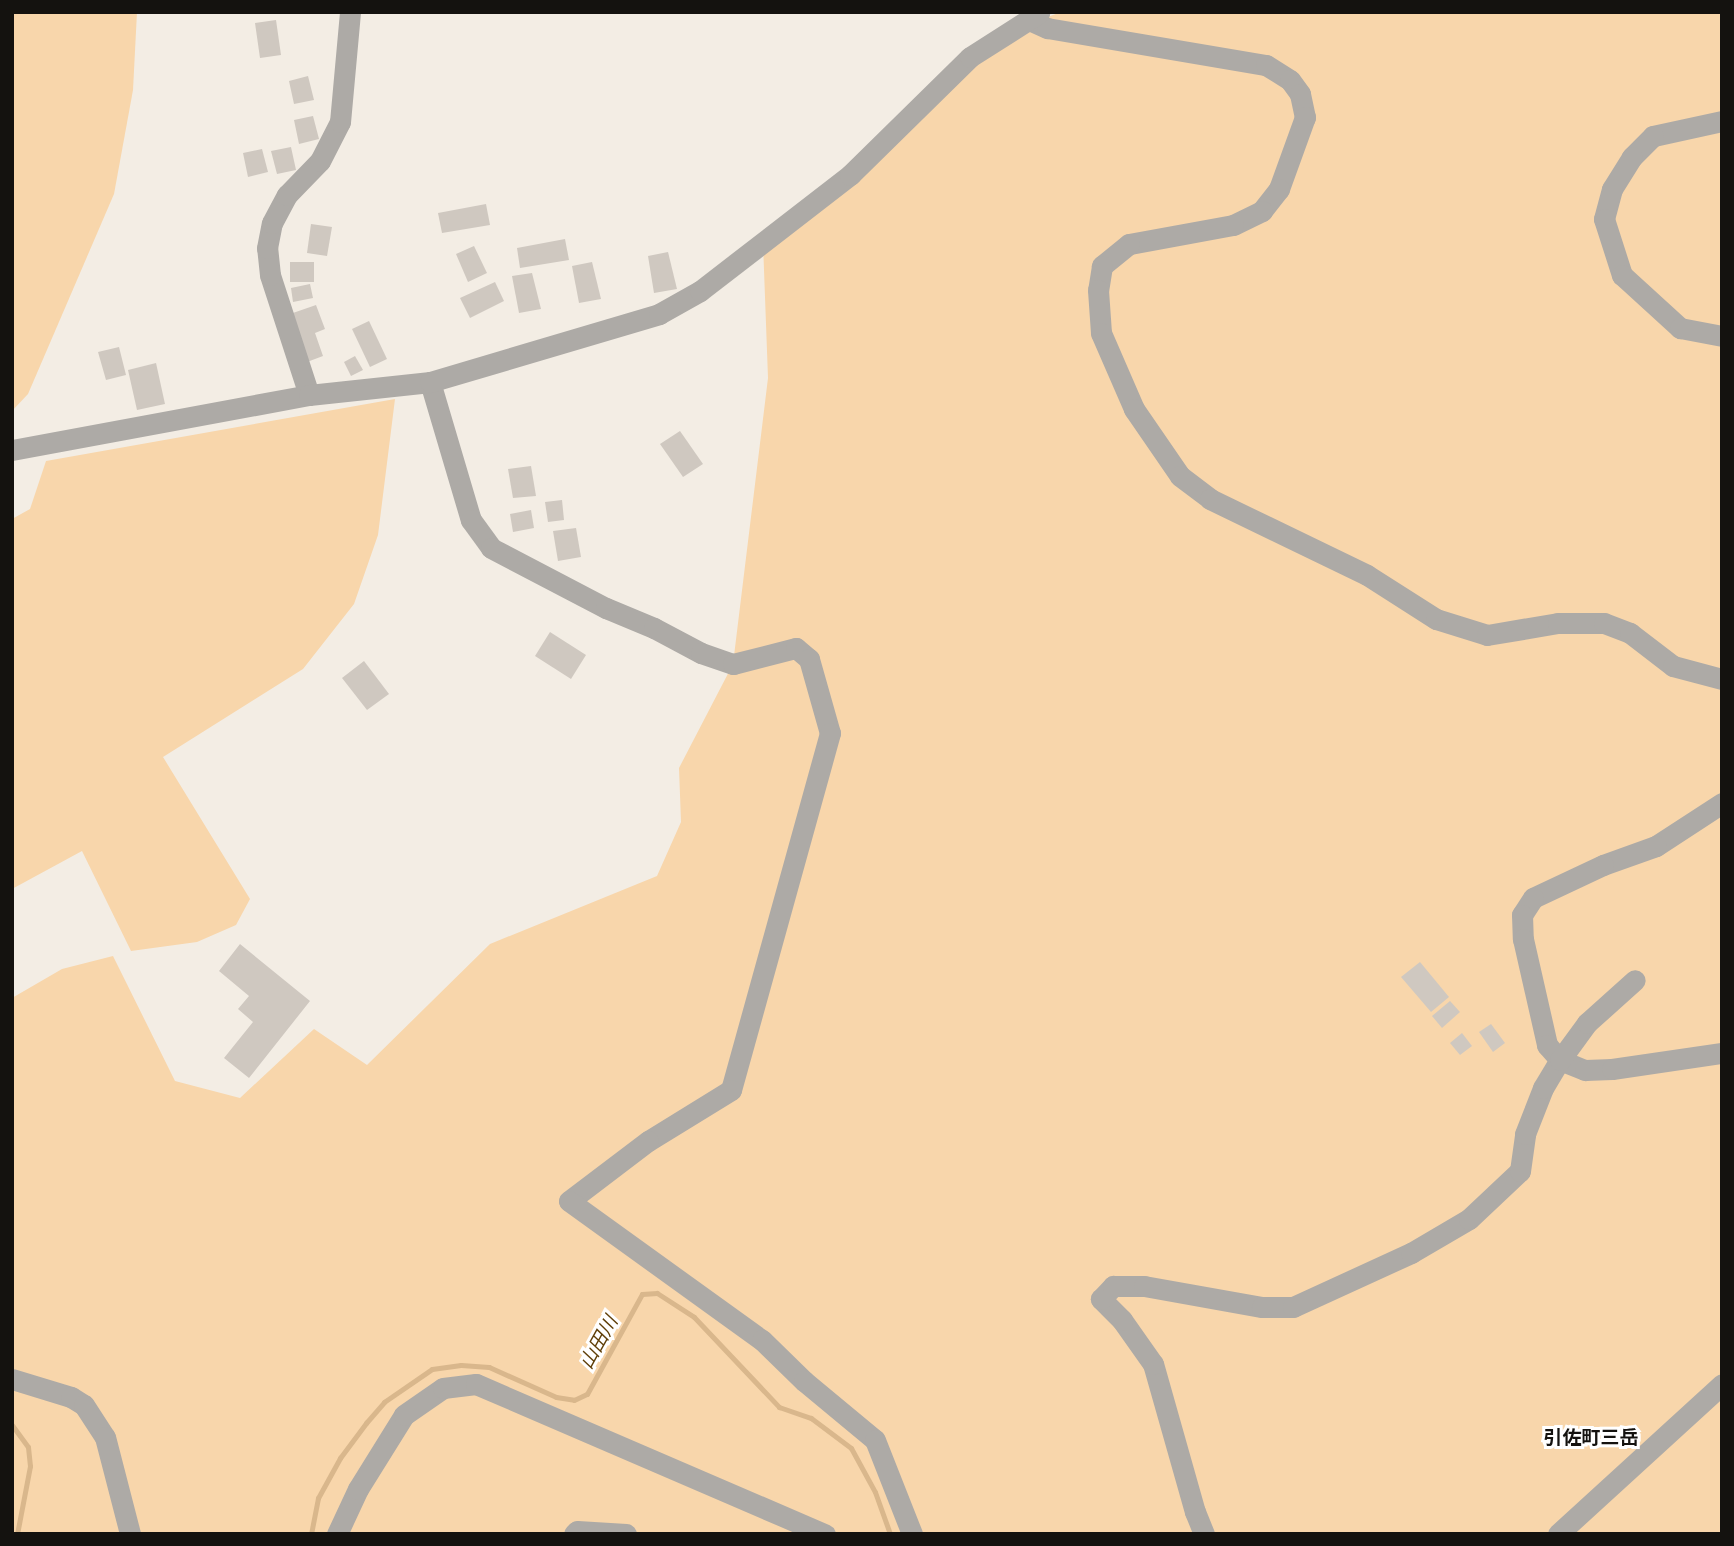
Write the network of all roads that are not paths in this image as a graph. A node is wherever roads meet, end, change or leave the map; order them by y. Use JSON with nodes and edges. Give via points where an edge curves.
{"nodes":[{"id":1,"x":351,"y":12,"type":"edge"},
{"id":2,"x":1035,"y":16,"type":"edge"},
{"id":3,"x":1722,"y":121,"type":"edge"},
{"id":4,"x":1722,"y":336,"type":"edge"},
{"id":5,"x":430,"y":383,"type":"junction"},
{"id":6,"x":309,"y":395,"type":"junction"},
{"id":7,"x":12,"y":450,"type":"edge"},
{"id":8,"x":1722,"y":679,"type":"edge"},
{"id":9,"x":1722,"y":803,"type":"edge"},
{"id":10,"x":1636,"y":980,"type":"dead end"},
{"id":11,"x":1722,"y":1053,"type":"edge"},
{"id":12,"x":1560,"y":1060,"type":"junction"},
{"id":13,"x":12,"y":1379,"type":"edge"},
{"id":14,"x":1722,"y":1384,"type":"edge"},
{"id":15,"x":130,"y":1534,"type":"edge"},
{"id":16,"x":337,"y":1534,"type":"edge"},
{"id":17,"x":574,"y":1534,"type":"edge"},
{"id":18,"x":626,"y":1534,"type":"edge"},
{"id":19,"x":825,"y":1534,"type":"edge"},
{"id":20,"x":912,"y":1534,"type":"edge"},
{"id":21,"x":1204,"y":1534,"type":"edge"},
{"id":22,"x":1558,"y":1534,"type":"edge"}],
"edges":[{"from":1,"to":6,"type":"street","via":[[340,122],[320,161],[287,195],[272,223],[267,248],[271,275]]},
{"from":2,"to":5,"type":"street","via":[[970,57],[850,175],[700,291],[659,314]]},
{"from":2,"to":8,"type":"street","via":[[1047,28],[1266,65],[1290,80],[1300,94],[1305,117],[1279,189],[1262,211],[1233,225],[1129,244],[1102,266],[1098,290],[1101,333],[1134,409],[1180,476],[1210,499],[1367,575],[1436,619],[1487,635],[1558,622],[1604,623],[1630,633],[1673,666]]},
{"from":3,"to":4,"type":"street","via":[[1653,136],[1632,157],[1612,189],[1604,219],[1622,275],[1680,328]]},
{"from":5,"to":6,"type":"street"},
{"from":5,"to":20,"type":"street","via":[[471,520],[491,548],[701,653],[733,664],[796,648],[809,659],[830,733],[731,1090],[648,1141],[569,1201],[762,1340],[875,1440]]},
{"from":6,"to":7,"type":"street"},
{"from":9,"to":12,"type":"street","via":[[1656,846],[1603,864],[1533,898],[1522,915],[1522,939],[1547,1045]]},
{"from":10,"to":12,"type":"street","via":[[1587,1023]]},
{"from":11,"to":12,"type":"street","via":[[1612,1069],[1585,1070]]},
{"from":12,"to":21,"type":"street","via":[[1525,1134],[1520,1171],[1469,1219],[1410,1253],[1293,1307],[1262,1307],[1144,1286],[1114,1286],[1101,1299],[1153,1364]]},
{"from":13,"to":15,"type":"street","via":[[84,1405],[105,1437]]},
{"from":14,"to":22,"type":"street"},
{"from":16,"to":19,"type":"street","via":[[358,1489],[404,1415],[443,1388],[476,1384]]},
{"from":17,"to":18,"type":"street"}]}
